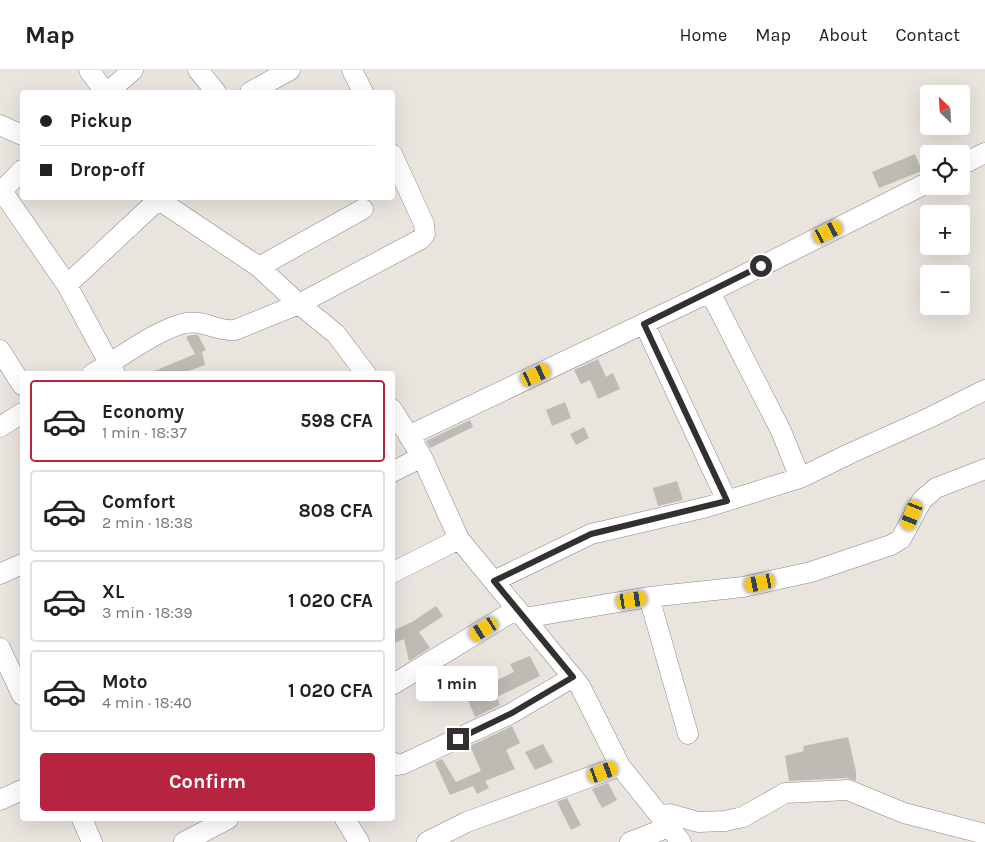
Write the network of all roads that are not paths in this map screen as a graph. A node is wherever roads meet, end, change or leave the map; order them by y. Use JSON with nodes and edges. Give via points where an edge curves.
{"nodes":[{"id":1,"x":89,"y":70,"type":"edge"},
{"id":2,"x":133,"y":70,"type":"edge"},
{"id":3,"x":198,"y":70,"type":"edge"},
{"id":4,"x":352,"y":70,"type":"edge"},
{"id":5,"x":278,"y":73,"type":"edge"},
{"id":6,"x":104,"y":90,"type":"edge"},
{"id":7,"x":108,"y":90,"type":"edge"},
{"id":8,"x":214,"y":90,"type":"edge"},
{"id":9,"x":253,"y":90,"type":"edge"},
{"id":10,"x":362,"y":90,"type":"edge"},
{"id":11,"x":0,"y":125,"type":"edge"},
{"id":12,"x":20,"y":134,"type":"edge"},
{"id":13,"x":984,"y":156,"type":"edge"},
{"id":14,"x":395,"y":161,"type":"edge"},
{"id":15,"x":970,"y":161,"type":"edge"},
{"id":16,"x":20,"y":172,"type":"edge"},
{"id":17,"x":920,"y":187,"type":"edge"},
{"id":18,"x":1,"y":192,"type":"edge"},
{"id":19,"x":156,"y":200,"type":"edge"},
{"id":20,"x":161,"y":200,"type":"edge"},
{"id":21,"x":363,"y":208,"type":"dead end"},
{"id":22,"x":259,"y":267,"type":"junction"},
{"id":23,"x":67,"y":285,"type":"junction"},
{"id":24,"x":710,"y":292,"type":"junction"},
{"id":25,"x":299,"y":304,"type":"junction"},
{"id":26,"x":644,"y":324,"type":"junction"},
{"id":27,"x":0,"y":350,"type":"edge"},
{"id":28,"x":113,"y":369,"type":"edge"},
{"id":29,"x":364,"y":371,"type":"edge"},
{"id":30,"x":20,"y":382,"type":"edge"},
{"id":31,"x":985,"y":390,"type":"edge"},
{"id":32,"x":20,"y":414,"type":"edge"},
{"id":33,"x":395,"y":414,"type":"edge"},
{"id":34,"x":0,"y":427,"type":"edge"},
{"id":35,"x":410,"y":436,"type":"junction"},
{"id":36,"x":422,"y":457,"type":"junction"},
{"id":37,"x":985,"y":469,"type":"edge"},
{"id":38,"x":395,"y":470,"type":"edge"},
{"id":39,"x":800,"y":478,"type":"junction"},
{"id":40,"x":727,"y":501,"type":"junction"},
{"id":41,"x":460,"y":540,"type":"junction"},
{"id":42,"x":20,"y":565,"type":"edge"},
{"id":43,"x":395,"y":572,"type":"edge"},
{"id":44,"x":0,"y":574,"type":"edge"},
{"id":45,"x":494,"y":581,"type":"junction"},
{"id":46,"x":650,"y":597,"type":"junction"},
{"id":47,"x":520,"y":613,"type":"junction"},
{"id":48,"x":2,"y":659,"type":"edge"},
{"id":49,"x":573,"y":677,"type":"junction"},
{"id":50,"x":395,"y":683,"type":"edge"},
{"id":51,"x":20,"y":691,"type":"edge"},
{"id":52,"x":688,"y":734,"type":"dead end"},
{"id":53,"x":395,"y":764,"type":"edge"},
{"id":54,"x":620,"y":766,"type":"junction"},
{"id":55,"x":20,"y":791,"type":"edge"},
{"id":56,"x":0,"y":800,"type":"edge"},
{"id":57,"x":83,"y":821,"type":"edge"},
{"id":58,"x":224,"y":821,"type":"edge"},
{"id":59,"x":346,"y":821,"type":"edge"},
{"id":60,"x":670,"y":832,"type":"edge"},
{"id":61,"x":985,"y":834,"type":"edge"},
{"id":62,"x":92,"y":842,"type":"edge"},
{"id":63,"x":184,"y":842,"type":"edge"},
{"id":64,"x":359,"y":842,"type":"edge"},
{"id":65,"x":427,"y":842,"type":"edge"},
{"id":66,"x":630,"y":842,"type":"edge"}],
"edges":[{"from":1,"to":6,"type":"street"},
{"from":2,"to":7,"type":"street"},
{"from":3,"to":8,"type":"street"},
{"from":4,"to":10,"type":"street"},
{"from":5,"to":9,"type":"street"},
{"from":11,"to":12,"type":"street"},
{"from":13,"to":15,"type":"street"},
{"from":14,"to":25,"type":"street","via":[[424,224],[425,234]]},
{"from":16,"to":18,"type":"street"},
{"from":17,"to":24,"type":"street"},
{"from":18,"to":23,"type":"street"},
{"from":19,"to":23,"type":"street"},
{"from":20,"to":22,"type":"street"},
{"from":21,"to":22,"type":"street"},
{"from":22,"to":25,"type":"street"},
{"from":23,"to":28,"type":"street"},
{"from":24,"to":26,"type":"street"},
{"from":24,"to":39,"type":"street","via":[[781,430]]},
{"from":25,"to":28,"type":"street","via":[[235,330],[226,331],[204,323],[186,323],[160,333]]},
{"from":25,"to":29,"type":"street","via":[[336,334]]},
{"from":26,"to":35,"type":"street"},
{"from":26,"to":40,"type":"street"},
{"from":27,"to":30,"type":"street"},
{"from":31,"to":39,"type":"street"},
{"from":32,"to":34,"type":"street"},
{"from":33,"to":35,"type":"street"},
{"from":35,"to":36,"type":"street"},
{"from":36,"to":38,"type":"street"},
{"from":36,"to":41,"type":"street"},
{"from":37,"to":46,"type":"street","via":[[936,488],[922,500],[901,538],[891,545],[811,572],[743,587]]},
{"from":39,"to":40,"type":"street"},
{"from":40,"to":45,"type":"street","via":[[591,534]]},
{"from":41,"to":43,"type":"street"},
{"from":41,"to":45,"type":"street"},
{"from":42,"to":44,"type":"street"},
{"from":45,"to":47,"type":"street"},
{"from":46,"to":47,"type":"street"},
{"from":46,"to":52,"type":"street"},
{"from":47,"to":49,"type":"street"},
{"from":47,"to":50,"type":"street"},
{"from":48,"to":51,"type":"street"},
{"from":49,"to":53,"type":"street","via":[[512,713],[403,764]]},
{"from":49,"to":54,"type":"street"},
{"from":54,"to":60,"type":"street"},
{"from":54,"to":65,"type":"street","via":[[467,822]]},
{"from":55,"to":56,"type":"street"},
{"from":57,"to":62,"type":"street"},
{"from":58,"to":63,"type":"street"},
{"from":59,"to":64,"type":"street"},
{"from":60,"to":61,"type":"street","via":[[670,814],[698,822],[725,821],[743,817],[785,793],[848,790],[904,813]]},
{"from":60,"to":66,"type":"street"}]}
